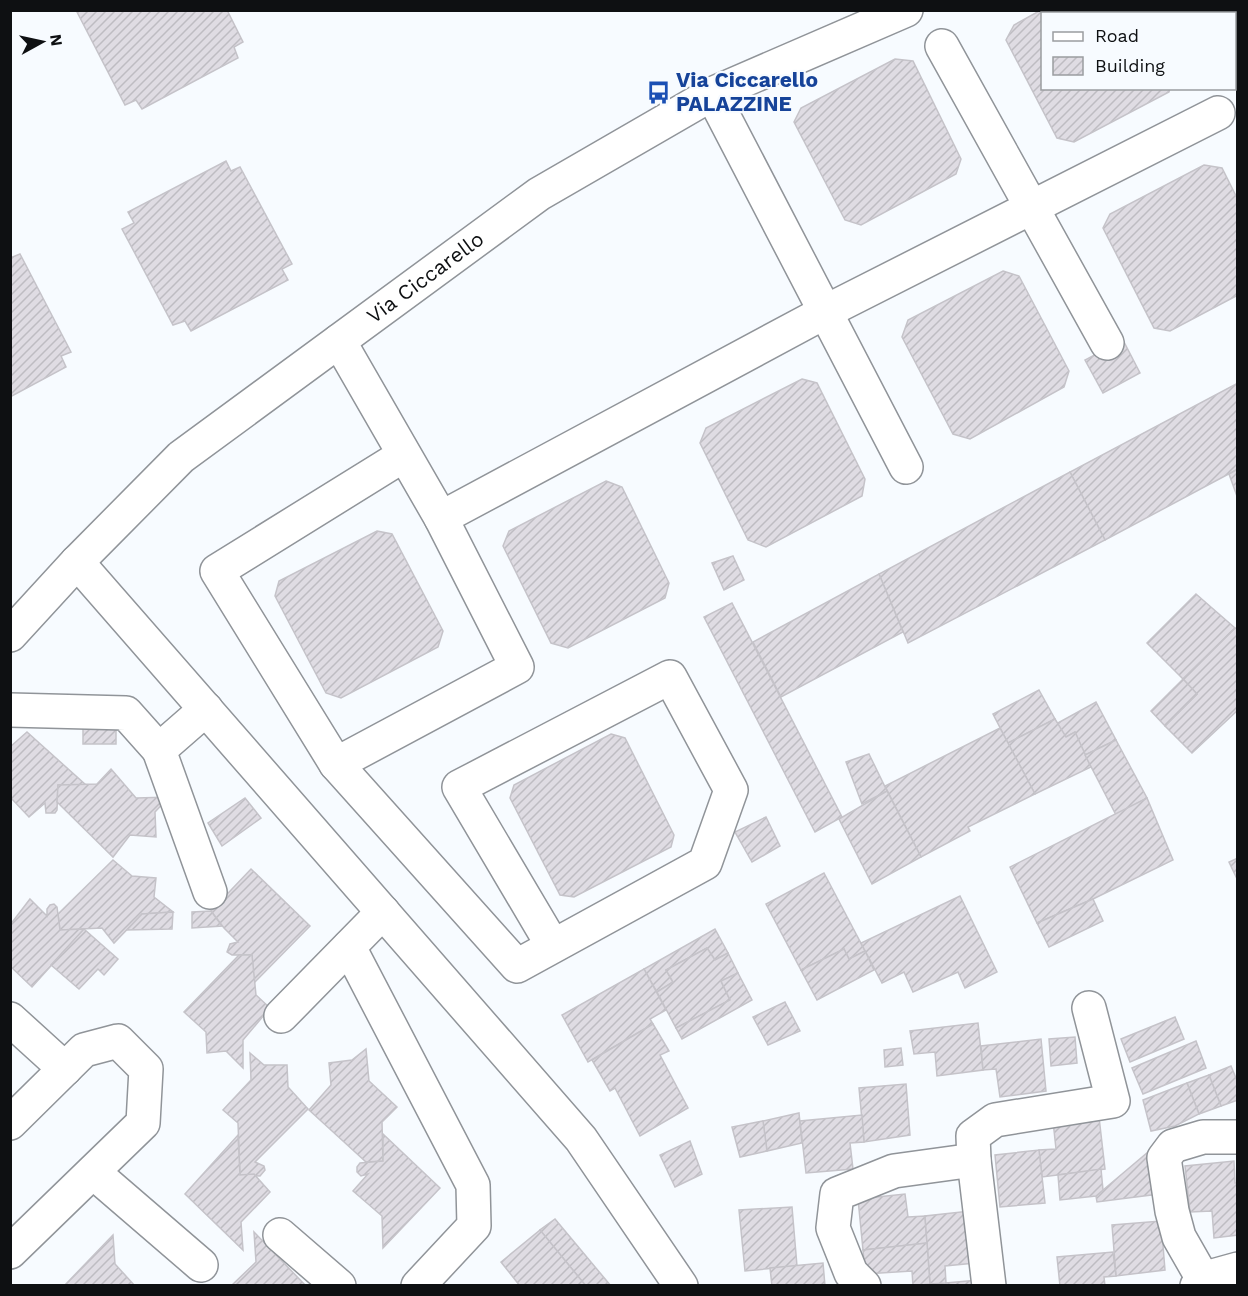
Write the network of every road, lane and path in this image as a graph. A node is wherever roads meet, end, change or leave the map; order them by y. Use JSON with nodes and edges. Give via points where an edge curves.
{"nodes":[{"id":1,"x":906,"y":10,"type":"edge"},
{"id":2,"x":942,"y":46,"type":"dead end"},
{"id":3,"x":712,"y":94,"type":"junction"},
{"id":4,"x":1218,"y":113,"type":"dead end"},
{"id":5,"x":1032,"y":207,"type":"junction"},
{"id":6,"x":825,"y":312,"type":"junction"},
{"id":7,"x":339,"y":341,"type":"junction"},
{"id":8,"x":1107,"y":343,"type":"dead end"},
{"id":9,"x":404,"y":455,"type":"junction"},
{"id":10,"x":906,"y":467,"type":"dead end"},
{"id":11,"x":441,"y":518,"type":"junction"},
{"id":12,"x":77,"y":562,"type":"junction"},
{"id":13,"x":10,"y":635,"type":"edge"},
{"id":14,"x":206,"y":709,"type":"junction"},
{"id":15,"x":10,"y":710,"type":"edge"},
{"id":16,"x":159,"y":750,"type":"junction"},
{"id":17,"x":336,"y":764,"type":"junction"},
{"id":18,"x":210,"y":892,"type":"dead end"},
{"id":19,"x":383,"y":912,"type":"junction"},
{"id":20,"x":349,"y":946,"type":"junction"},
{"id":21,"x":553,"y":946,"type":"junction"},
{"id":22,"x":1089,"y":1008,"type":"dead end"},
{"id":23,"x":281,"y":1016,"type":"dead end"},
{"id":24,"x":10,"y":1019,"type":"edge"},
{"id":25,"x":65,"y":1069,"type":"junction"},
{"id":26,"x":10,"y":1124,"type":"edge"},
{"id":27,"x":1238,"y":1137,"type":"edge"},
{"id":28,"x":974,"y":1160,"type":"junction"},
{"id":29,"x":93,"y":1172,"type":"junction"},
{"id":30,"x":280,"y":1235,"type":"dead end"},
{"id":31,"x":10,"y":1252,"type":"edge"},
{"id":32,"x":201,"y":1265,"type":"dead end"},
{"id":33,"x":1238,"y":1269,"type":"edge"},
{"id":34,"x":1202,"y":1283,"type":"edge"},
{"id":35,"x":339,"y":1286,"type":"edge"},
{"id":36,"x":418,"y":1286,"type":"edge"},
{"id":37,"x":681,"y":1286,"type":"edge"},
{"id":38,"x":864,"y":1286,"type":"edge"},
{"id":39,"x":989,"y":1286,"type":"edge"}],
"edges":[{"from":1,"to":3,"type":"street","name":"Via Ciccarello"},
{"from":2,"to":5,"type":"street"},
{"from":3,"to":6,"type":"street"},
{"from":3,"to":7,"type":"street","name":"Via Ciccarello","via":[[539,194]]},
{"from":4,"to":5,"type":"street"},
{"from":5,"to":6,"type":"street"},
{"from":5,"to":8,"type":"street"},
{"from":6,"to":10,"type":"street"},
{"from":6,"to":11,"type":"street"},
{"from":7,"to":9,"type":"street"},
{"from":7,"to":12,"type":"street","name":"Via Ciccarello","via":[[181,457]]},
{"from":9,"to":11,"type":"street"},
{"from":9,"to":17,"type":"street","via":[[217,571]]},
{"from":11,"to":17,"type":"street","via":[[517,667]]},
{"from":12,"to":13,"type":"street","name":"Via Ciccarello"},
{"from":12,"to":14,"type":"street"},
{"from":14,"to":16,"type":"street"},
{"from":14,"to":19,"type":"street"},
{"from":15,"to":16,"type":"street","via":[[126,713]]},
{"from":16,"to":18,"type":"street"},
{"from":17,"to":21,"type":"street","via":[[517,966]]},
{"from":19,"to":20,"type":"street"},
{"from":19,"to":37,"type":"street","via":[[581,1139]]},
{"from":20,"to":23,"type":"street"},
{"from":20,"to":36,"type":"street","via":[[473,1185],[474,1226]]},
{"from":21,"to":21,"type":"street","via":[[705,863],[731,790],[670,677],[459,787]]},
{"from":22,"to":28,"type":"street","via":[[1113,1101],[995,1120],[973,1136]]},
{"from":24,"to":25,"type":"street"},
{"from":25,"to":26,"type":"street"},
{"from":25,"to":29,"type":"street","via":[[84,1050],[118,1041],[146,1069],[143,1124]]},
{"from":27,"to":34,"type":"street","via":[[1203,1137],[1173,1146],[1164,1158],[1179,1237]]},
{"from":28,"to":38,"type":"street","via":[[894,1171],[837,1194],[833,1228],[850,1273]]},
{"from":28,"to":39,"type":"street"},
{"from":29,"to":31,"type":"street"},
{"from":29,"to":32,"type":"street"},
{"from":30,"to":35,"type":"street"},
{"from":33,"to":34,"type":"street"}]}
